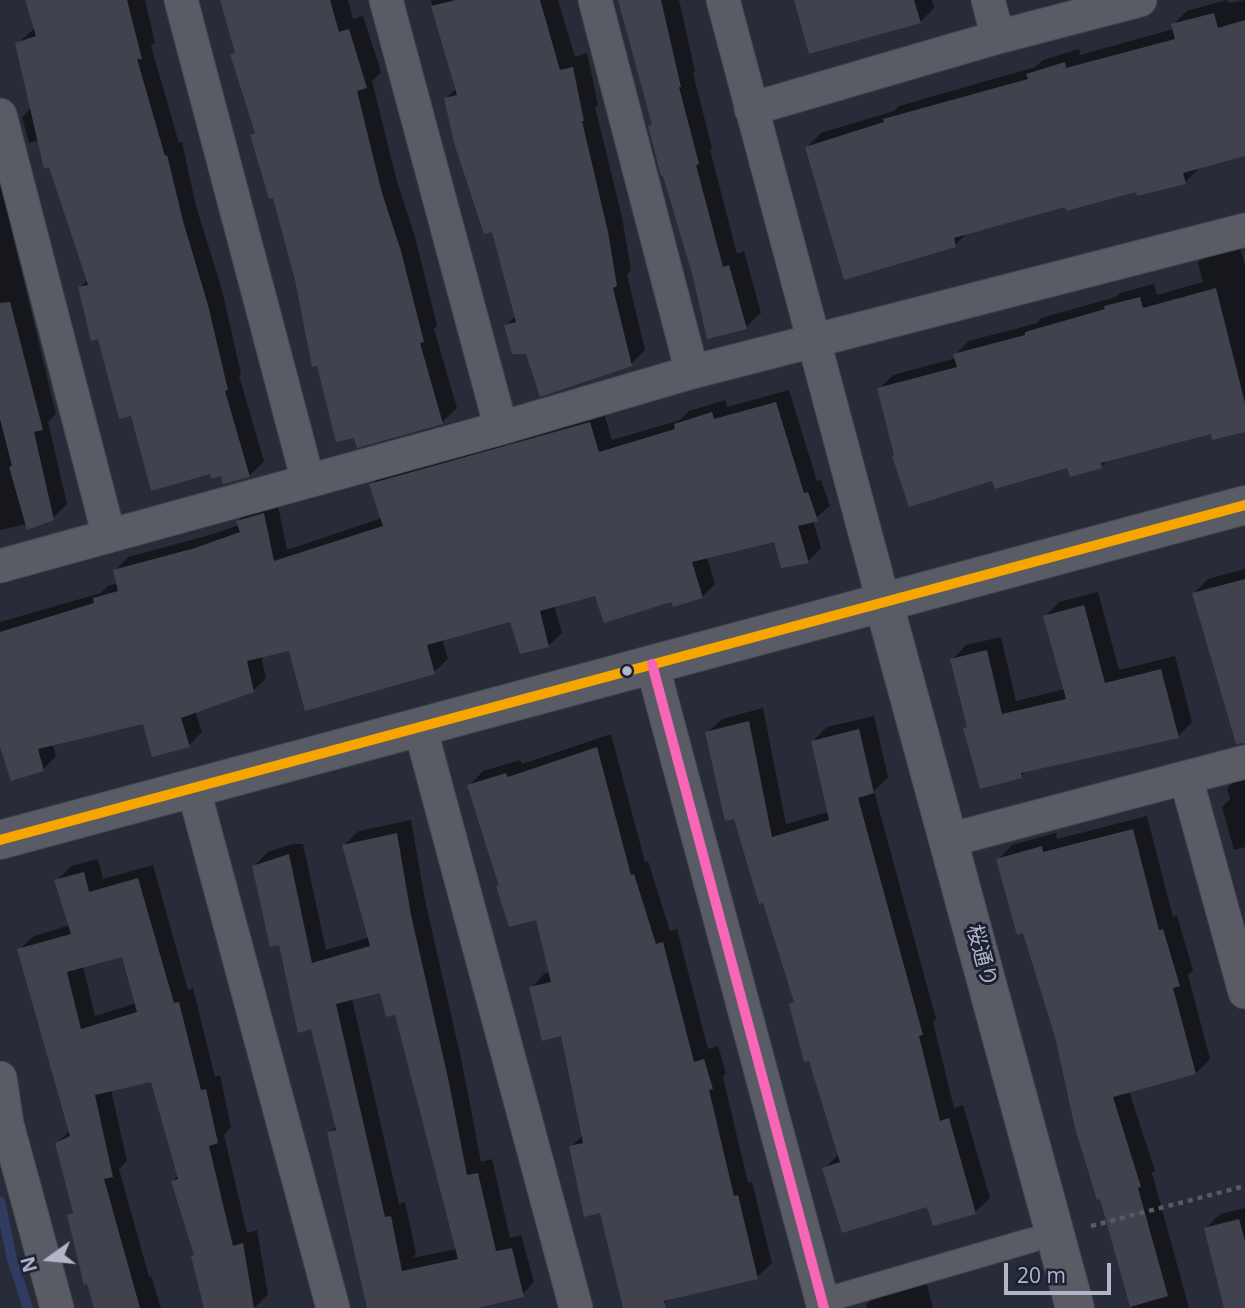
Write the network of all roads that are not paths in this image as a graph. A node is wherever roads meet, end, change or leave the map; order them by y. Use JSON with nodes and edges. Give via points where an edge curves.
{"nodes":[{"id":1,"x":181,"y":0,"type":"edge"},
{"id":2,"x":386,"y":0,"type":"edge"},
{"id":3,"x":595,"y":0,"type":"edge"},
{"id":4,"x":723,"y":0,"type":"edge"},
{"id":5,"x":988,"y":0,"type":"edge"},
{"id":6,"x":1122,"y":2,"type":"edge"},
{"id":7,"x":998,"y":37,"type":"junction"},
{"id":8,"x":751,"y":109,"type":"junction"},
{"id":9,"x":0,"y":115,"type":"edge"},
{"id":10,"x":1245,"y":230,"type":"edge"},
{"id":11,"x":813,"y":340,"type":"junction"},
{"id":12,"x":692,"y":372,"type":"junction"},
{"id":13,"x":501,"y":428,"type":"junction"},
{"id":14,"x":308,"y":481,"type":"junction"},
{"id":15,"x":1245,"y":505,"type":"edge"},
{"id":16,"x":109,"y":536,"type":"junction"},
{"id":17,"x":0,"y":566,"type":"edge"},
{"id":18,"x":884,"y":604,"type":"junction"},
{"id":19,"x":652,"y":664,"type":"junction"},
{"id":20,"x":420,"y":727,"type":"junction"},
{"id":21,"x":1245,"y":762,"type":"edge"},
{"id":22,"x":1186,"y":778,"type":"junction"},
{"id":23,"x":193,"y":787,"type":"junction"},
{"id":24,"x":949,"y":840,"type":"junction"},
{"id":25,"x":0,"y":841,"type":"edge"},
{"id":26,"x":1243,"y":980,"type":"edge"},
{"id":27,"x":0,"y":1078,"type":"edge"},
{"id":28,"x":1032,"y":1240,"type":"dead end"},
{"id":29,"x":814,"y":1306,"type":"edge"},
{"id":30,"x":57,"y":1308,"type":"edge"},
{"id":31,"x":333,"y":1308,"type":"edge"},
{"id":32,"x":576,"y":1308,"type":"edge"},
{"id":33,"x":1075,"y":1308,"type":"edge"}],
"edges":[{"from":1,"to":14,"type":"street"},
{"from":2,"to":13,"type":"street"},
{"from":3,"to":12,"type":"street"},
{"from":4,"to":8,"type":"street"},
{"from":5,"to":7,"type":"street"},
{"from":6,"to":7,"type":"street"},
{"from":7,"to":8,"type":"street"},
{"from":8,"to":11,"type":"street"},
{"from":9,"to":16,"type":"street"},
{"from":10,"to":11,"type":"street"},
{"from":11,"to":12,"type":"street"},
{"from":11,"to":18,"type":"street"},
{"from":12,"to":13,"type":"street"},
{"from":13,"to":14,"type":"street"},
{"from":14,"to":16,"type":"street"},
{"from":15,"to":18,"type":"street"},
{"from":16,"to":17,"type":"street"},
{"from":18,"to":19,"type":"street"},
{"from":18,"to":24,"type":"street","name":"桜通り"},
{"from":19,"to":20,"type":"street"},
{"from":19,"to":29,"type":"street"},
{"from":20,"to":23,"type":"street"},
{"from":20,"to":32,"type":"street"},
{"from":21,"to":22,"type":"street"},
{"from":22,"to":24,"type":"street"},
{"from":22,"to":26,"type":"street"},
{"from":23,"to":25,"type":"street"},
{"from":23,"to":31,"type":"street"},
{"from":24,"to":33,"type":"street","name":"桜通り"},
{"from":27,"to":30,"type":"street","via":[[7,1124]]},
{"from":28,"to":29,"type":"street"}]}
